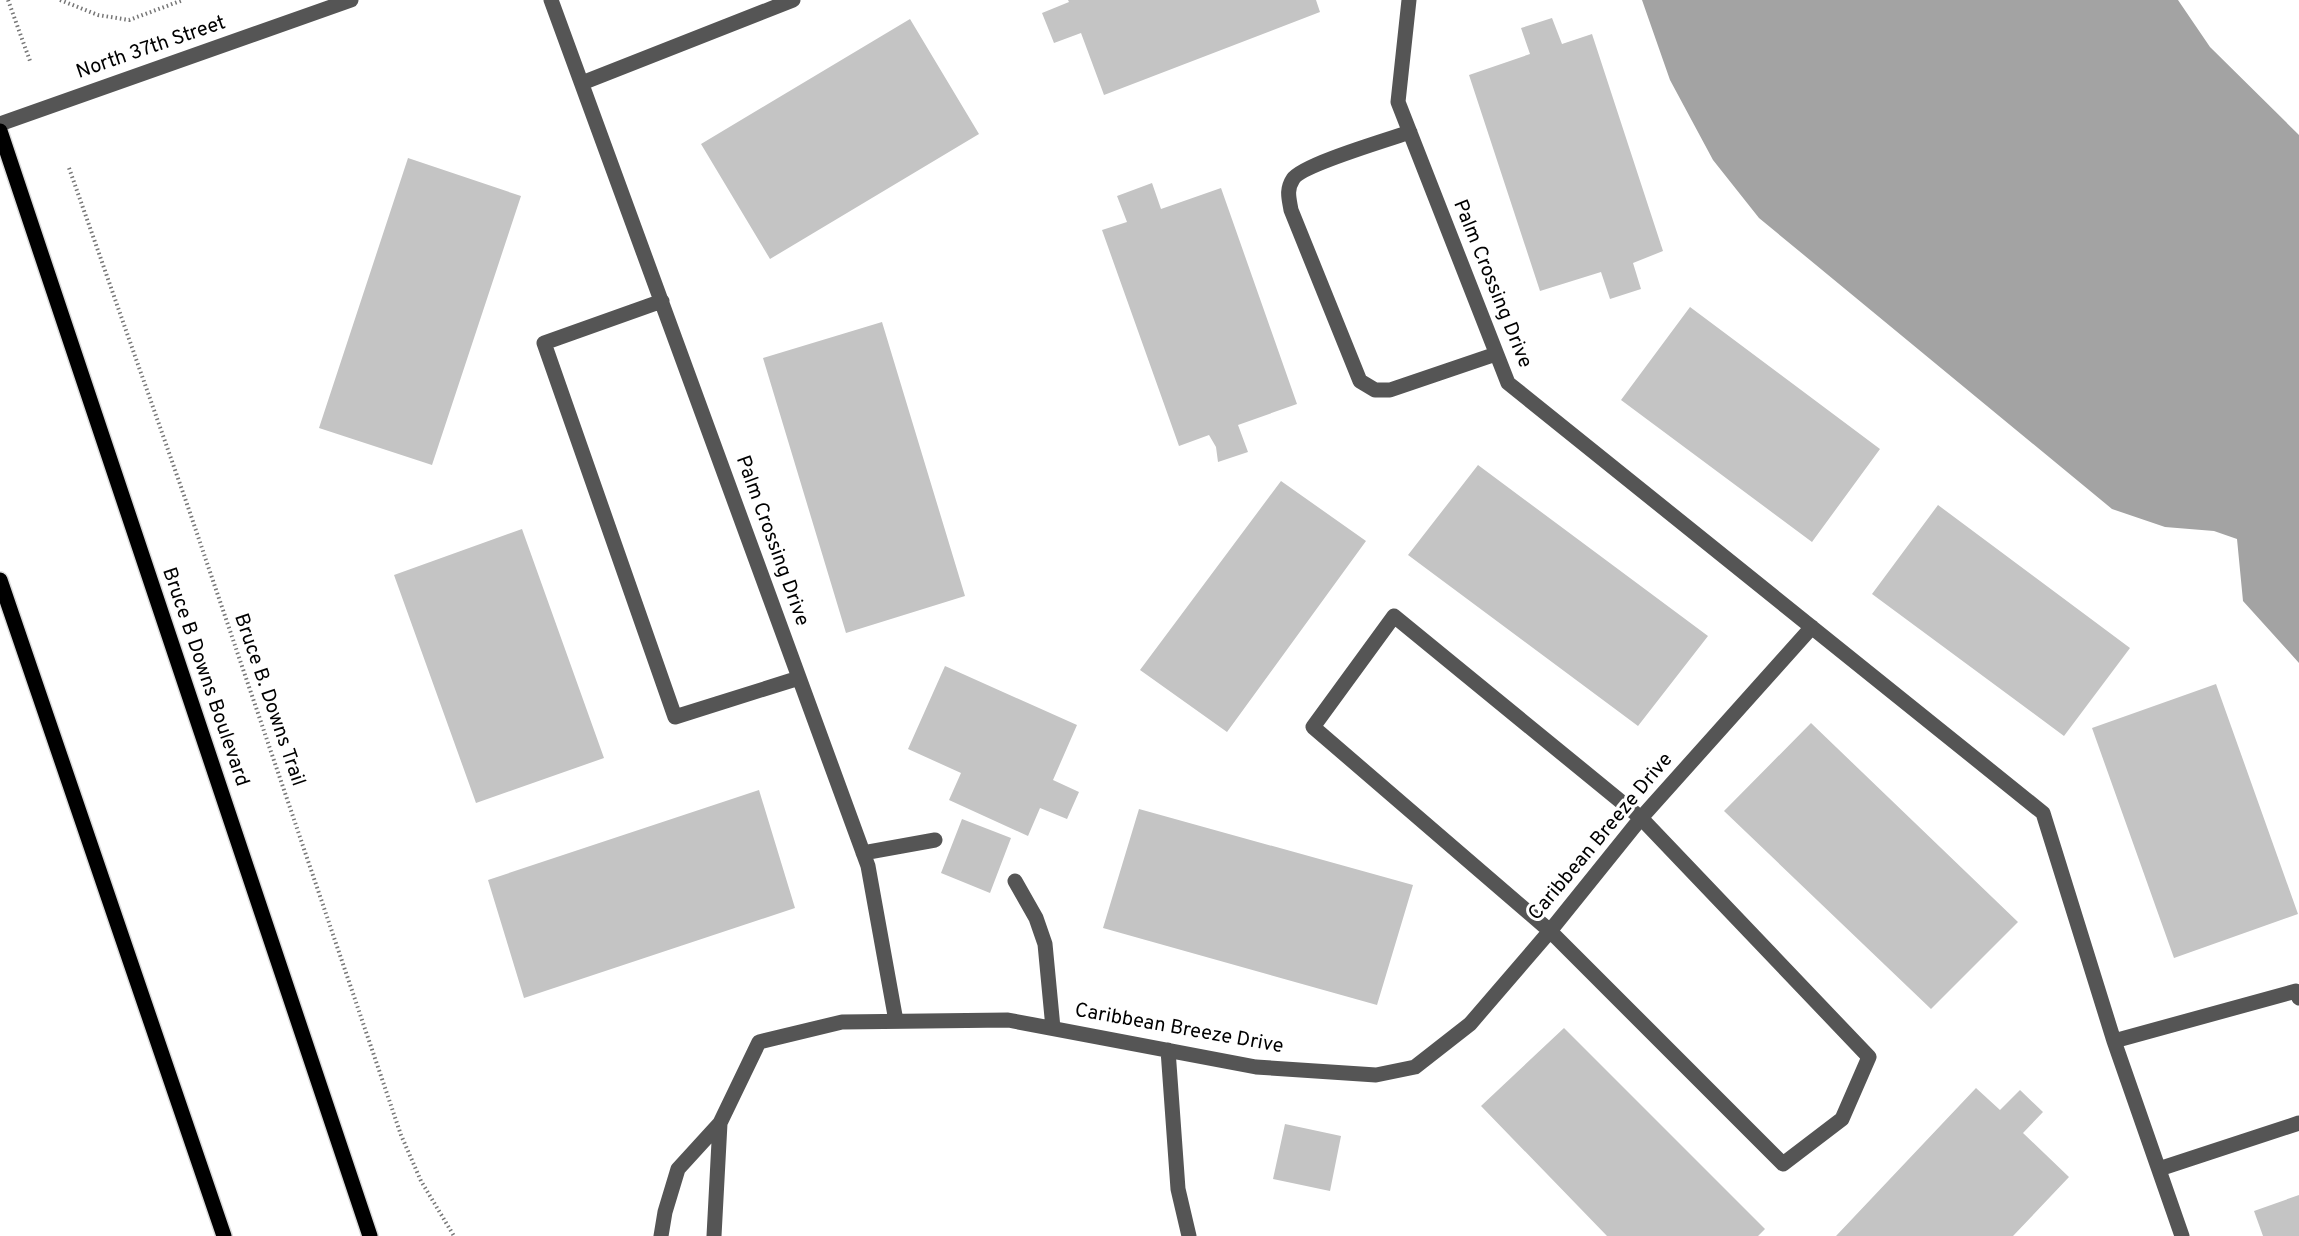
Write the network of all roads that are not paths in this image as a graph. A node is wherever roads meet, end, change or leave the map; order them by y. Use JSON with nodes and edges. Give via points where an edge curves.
{"nodes":[{"id":1,"x":351,"y":0,"type":"edge"},
{"id":2,"x":551,"y":0,"type":"edge"},
{"id":3,"x":793,"y":0,"type":"edge"},
{"id":4,"x":1409,"y":0,"type":"edge"},
{"id":5,"x":582,"y":83,"type":"junction"},
{"id":6,"x":0,"y":124,"type":"edge"},
{"id":7,"x":0,"y":131,"type":"edge"},
{"id":8,"x":1410,"y":132,"type":"junction"},
{"id":9,"x":662,"y":301,"type":"junction"},
{"id":10,"x":1496,"y":354,"type":"junction"},
{"id":11,"x":0,"y":580,"type":"edge"},
{"id":12,"x":1812,"y":627,"type":"junction"},
{"id":13,"x":799,"y":678,"type":"junction"},
{"id":14,"x":1641,"y":818,"type":"junction"},
{"id":15,"x":935,"y":840,"type":"dead end"},
{"id":16,"x":863,"y":853,"type":"junction"},
{"id":17,"x":1015,"y":881,"type":"dead end"},
{"id":18,"x":1550,"y":930,"type":"junction"},
{"id":19,"x":2299,"y":998,"type":"edge"},
{"id":20,"x":896,"y":1021,"type":"junction"},
{"id":21,"x":1053,"y":1029,"type":"junction"},
{"id":22,"x":2114,"y":1041,"type":"junction"},
{"id":23,"x":1168,"y":1050,"type":"junction"},
{"id":24,"x":720,"y":1123,"type":"junction"},
{"id":25,"x":2299,"y":1123,"type":"edge"},
{"id":26,"x":2159,"y":1169,"type":"junction"},
{"id":27,"x":224,"y":1236,"type":"edge"},
{"id":28,"x":370,"y":1236,"type":"edge"},
{"id":29,"x":661,"y":1236,"type":"edge"},
{"id":30,"x":714,"y":1236,"type":"edge"},
{"id":31,"x":1189,"y":1236,"type":"edge"},
{"id":32,"x":2182,"y":1236,"type":"edge"}],
"edges":[{"from":1,"to":6,"type":"street","name":"North 37th Street"},
{"from":2,"to":5,"type":"street","name":"Palm Crossing Drive"},
{"from":3,"to":5,"type":"street"},
{"from":4,"to":8,"type":"street","name":"Palm Crossing Drive","via":[[1398,102]]},
{"from":5,"to":9,"type":"street","name":"Palm Crossing Drive"},
{"from":7,"to":28,"type":"main road","name":"Bruce B Downs Boulevard"},
{"from":8,"to":10,"type":"street","name":"Palm Crossing Drive"},
{"from":8,"to":10,"type":"street","via":[[1294,177],[1288,192],[1291,210],[1360,381],[1375,390],[1390,390]]},
{"from":9,"to":13,"type":"street","name":"Palm Crossing Drive"},
{"from":9,"to":13,"type":"street","via":[[544,343],[675,717]]},
{"from":10,"to":12,"type":"street","name":"Palm Crossing Drive","via":[[1508,383]]},
{"from":11,"to":27,"type":"main road"},
{"from":12,"to":14,"type":"street","name":"Caribbean Breeze Drive"},
{"from":12,"to":22,"type":"street","name":"Palm Crossing Drive","via":[[2043,813]]},
{"from":13,"to":16,"type":"street","name":"Palm Crossing Drive"},
{"from":14,"to":18,"type":"street","name":"Caribbean Breeze Drive"},
{"from":14,"to":18,"type":"street","via":[[1394,616],[1313,727]]},
{"from":14,"to":18,"type":"street","via":[[1869,1057],[1842,1119],[1783,1164]]},
{"from":15,"to":16,"type":"street"},
{"from":16,"to":20,"type":"street","name":"Palm Crossing Drive"},
{"from":17,"to":21,"type":"street","via":[[1036,918],[1045,944]]},
{"from":18,"to":23,"type":"street","name":"Caribbean Breeze Drive","via":[[1470,1024],[1415,1066],[1376,1075],[1328,1072],[1256,1067]]},
{"from":19,"to":22,"type":"street","via":[[2296,991]]},
{"from":20,"to":21,"type":"street","name":"Caribbean Breeze Drive","via":[[1008,1020]]},
{"from":20,"to":24,"type":"street","name":"Caribbean Breeze Drive","via":[[842,1022],[759,1042]]},
{"from":21,"to":23,"type":"street","name":"Caribbean Breeze Drive"},
{"from":22,"to":26,"type":"street","name":"Palm Crossing Drive"},
{"from":23,"to":31,"type":"street","via":[[1178,1189]]},
{"from":24,"to":29,"type":"street","name":"Caribbean Breeze Drive","via":[[678,1169]]},
{"from":24,"to":30,"type":"street","name":"Caribbean Breeze Drive"},
{"from":25,"to":26,"type":"street"},
{"from":26,"to":32,"type":"street","name":"Palm Crossing Drive"}]}
